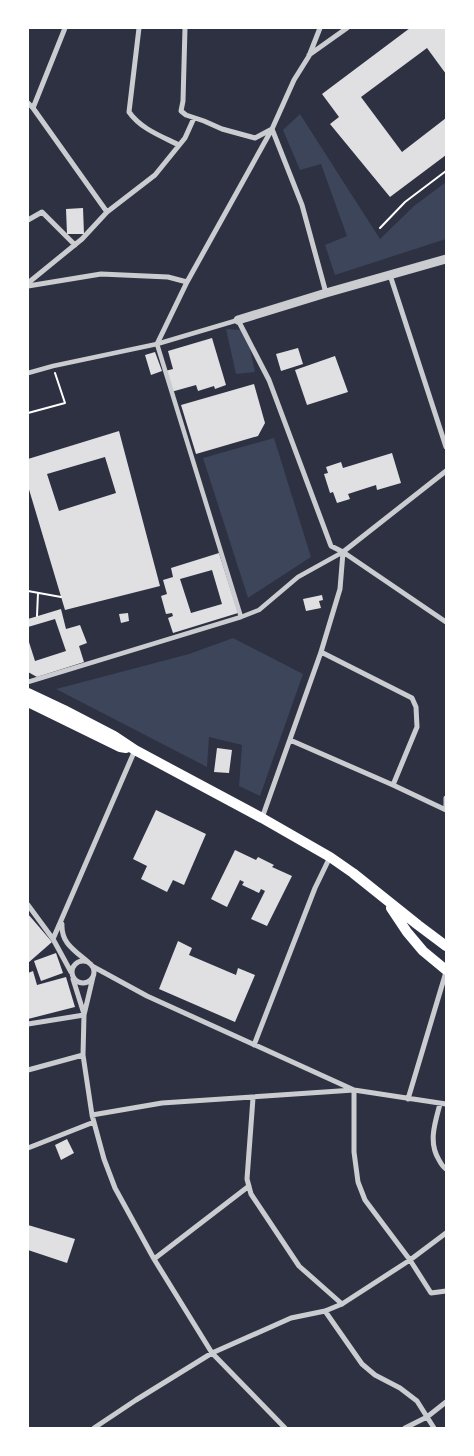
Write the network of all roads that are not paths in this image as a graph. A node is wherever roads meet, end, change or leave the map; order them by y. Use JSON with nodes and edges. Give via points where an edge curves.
{"nodes":[{"id":1,"x":66,"y":28,"type":"edge"},
{"id":2,"x":139,"y":28,"type":"edge"},
{"id":3,"x":185,"y":28,"type":"edge"},
{"id":4,"x":320,"y":28,"type":"edge"},
{"id":5,"x":347,"y":28,"type":"edge"},
{"id":6,"x":308,"y":56,"type":"junction"},
{"id":7,"x":28,"y":103,"type":"edge"},
{"id":8,"x":33,"y":108,"type":"junction"},
{"id":9,"x":194,"y":118,"type":"junction"},
{"id":10,"x":272,"y":129,"type":"junction"},
{"id":11,"x":179,"y":145,"type":"junction"},
{"id":12,"x":107,"y":212,"type":"junction"},
{"id":13,"x":28,"y":220,"type":"edge"},
{"id":14,"x":74,"y":245,"type":"junction"},
{"id":15,"x":446,"y":259,"type":"edge"},
{"id":16,"x":390,"y":275,"type":"junction"},
{"id":17,"x":187,"y":282,"type":"junction"},
{"id":18,"x":28,"y":284,"type":"edge"},
{"id":19,"x":326,"y":293,"type":"junction"},
{"id":20,"x":238,"y":320,"type":"junction"},
{"id":21,"x":157,"y":344,"type":"junction"},
{"id":22,"x":28,"y":373,"type":"edge"},
{"id":23,"x":446,"y":447,"type":"edge"},
{"id":24,"x":446,"y":470,"type":"edge"},
{"id":25,"x":343,"y":552,"type":"junction"},
{"id":26,"x":241,"y":616,"type":"junction"},
{"id":27,"x":446,"y":622,"type":"edge"},
{"id":28,"x":321,"y":652,"type":"junction"},
{"id":29,"x":28,"y":682,"type":"edge"},
{"id":30,"x":28,"y":693,"type":"edge"},
{"id":31,"x":28,"y":702,"type":"edge"},
{"id":32,"x":290,"y":740,"type":"junction"},
{"id":33,"x":135,"y":750,"type":"junction"},
{"id":34,"x":393,"y":785,"type":"junction"},
{"id":35,"x":446,"y":798,"type":"edge"},
{"id":36,"x":446,"y":809,"type":"edge"},
{"id":37,"x":262,"y":818,"type":"junction"},
{"id":38,"x":330,"y":857,"type":"junction"},
{"id":39,"x":384,"y":899,"type":"junction"},
{"id":40,"x":28,"y":905,"type":"edge"},
{"id":41,"x":62,"y":919,"type":"junction"},
{"id":42,"x":53,"y":939,"type":"junction"},
{"id":43,"x":446,"y":946,"type":"edge"},
{"id":44,"x":91,"y":965,"type":"junction"},
{"id":45,"x":446,"y":971,"type":"edge"},
{"id":46,"x":71,"y":972,"type":"junction"},
{"id":47,"x":93,"y":977,"type":"junction"},
{"id":48,"x":73,"y":979,"type":"junction"},
{"id":49,"x":84,"y":1015,"type":"junction"},
{"id":50,"x":28,"y":1024,"type":"edge"},
{"id":51,"x":254,"y":1044,"type":"junction"},
{"id":52,"x":83,"y":1056,"type":"junction"},
{"id":53,"x":28,"y":1070,"type":"edge"},
{"id":54,"x":354,"y":1090,"type":"junction"},
{"id":55,"x":253,"y":1098,"type":"junction"},
{"id":56,"x":408,"y":1099,"type":"junction"},
{"id":57,"x":440,"y":1104,"type":"junction"},
{"id":58,"x":446,"y":1104,"type":"edge"},
{"id":59,"x":92,"y":1114,"type":"junction"},
{"id":60,"x":94,"y":1122,"type":"junction"},
{"id":61,"x":28,"y":1148,"type":"edge"},
{"id":62,"x":446,"y":1169,"type":"edge"},
{"id":63,"x":249,"y":1186,"type":"junction"},
{"id":64,"x":446,"y":1233,"type":"edge"},
{"id":65,"x":154,"y":1259,"type":"junction"},
{"id":66,"x":410,"y":1260,"type":"junction"},
{"id":67,"x":446,"y":1291,"type":"edge"},
{"id":68,"x":342,"y":1304,"type":"junction"},
{"id":69,"x":325,"y":1311,"type":"junction"},
{"id":70,"x":212,"y":1353,"type":"junction"},
{"id":71,"x":446,"y":1402,"type":"edge"},
{"id":72,"x":427,"y":1417,"type":"junction"},
{"id":73,"x":94,"y":1428,"type":"edge"},
{"id":74,"x":285,"y":1428,"type":"edge"},
{"id":75,"x":405,"y":1428,"type":"edge"},
{"id":76,"x":434,"y":1428,"type":"edge"}],
"edges":[{"from":1,"to":8,"type":"street"},
{"from":2,"to":11,"type":"street","via":[[128,112],[135,121]]},
{"from":3,"to":9,"type":"street","via":[[181,111]]},
{"from":4,"to":6,"type":"street"},
{"from":5,"to":6,"type":"street"},
{"from":6,"to":10,"type":"street"},
{"from":7,"to":8,"type":"street"},
{"from":8,"to":12,"type":"street"},
{"from":9,"to":10,"type":"street","via":[[255,138]]},
{"from":9,"to":11,"type":"street"},
{"from":10,"to":17,"type":"street"},
{"from":10,"to":19,"type":"street","via":[[302,205]]},
{"from":11,"to":12,"type":"street","via":[[155,175]]},
{"from":12,"to":14,"type":"street"},
{"from":13,"to":14,"type":"street","via":[[42,212]]},
{"from":14,"to":18,"type":"street"},
{"from":15,"to":16,"type":"street"},
{"from":16,"to":19,"type":"street"},
{"from":16,"to":23,"type":"street"},
{"from":17,"to":18,"type":"street","via":[[168,277],[101,274]]},
{"from":17,"to":21,"type":"street"},
{"from":19,"to":20,"type":"street"},
{"from":20,"to":21,"type":"street"},
{"from":20,"to":25,"type":"street","via":[[269,380],[331,546]]},
{"from":21,"to":22,"type":"street"},
{"from":21,"to":26,"type":"street"},
{"from":24,"to":25,"type":"street"},
{"from":25,"to":26,"type":"street","via":[[298,577],[259,610]]},
{"from":25,"to":27,"type":"street"},
{"from":25,"to":28,"type":"street","via":[[340,589]]},
{"from":26,"to":29,"type":"street"},
{"from":28,"to":32,"type":"street"},
{"from":28,"to":34,"type":"street","via":[[412,698],[417,727]]},
{"from":30,"to":33,"type":"main road"},
{"from":31,"to":33,"type":"main road","via":[[120,747]]},
{"from":32,"to":34,"type":"street"},
{"from":32,"to":37,"type":"street"},
{"from":33,"to":37,"type":"main road"},
{"from":33,"to":41,"type":"street"},
{"from":34,"to":36,"type":"street"},
{"from":35,"to":36,"type":"street"},
{"from":37,"to":38,"type":"main road"},
{"from":38,"to":39,"type":"main road"},
{"from":38,"to":51,"type":"street"},
{"from":39,"to":43,"type":"main road"},
{"from":39,"to":45,"type":"main road","via":[[423,951]]},
{"from":40,"to":42,"type":"street"},
{"from":41,"to":42,"type":"street"},
{"from":41,"to":44,"type":"street","via":[[61,931],[66,942]]},
{"from":42,"to":46,"type":"street"},
{"from":44,"to":46,"type":"street","via":[[83,961],[76,963]]},
{"from":44,"to":47,"type":"street"},
{"from":44,"to":51,"type":"street","via":[[147,996]]},
{"from":45,"to":56,"type":"street"},
{"from":46,"to":48,"type":"street"},
{"from":47,"to":48,"type":"street","via":[[84,984]]},
{"from":47,"to":49,"type":"street"},
{"from":48,"to":49,"type":"street"},
{"from":49,"to":50,"type":"street"},
{"from":49,"to":52,"type":"street"},
{"from":51,"to":54,"type":"street"},
{"from":52,"to":53,"type":"street"},
{"from":52,"to":59,"type":"street"},
{"from":54,"to":55,"type":"street"},
{"from":54,"to":56,"type":"street"},
{"from":54,"to":66,"type":"street","via":[[354,1152],[358,1182],[366,1200]]},
{"from":55,"to":59,"type":"street","via":[[162,1103]]},
{"from":55,"to":63,"type":"street"},
{"from":56,"to":57,"type":"street"},
{"from":57,"to":58,"type":"street"},
{"from":57,"to":62,"type":"street","via":[[432,1134],[434,1151]]},
{"from":59,"to":60,"type":"street"},
{"from":60,"to":61,"type":"street"},
{"from":60,"to":65,"type":"street","via":[[115,1188]]},
{"from":63,"to":65,"type":"street"},
{"from":63,"to":68,"type":"street","via":[[251,1194],[299,1266]]},
{"from":64,"to":66,"type":"street"},
{"from":65,"to":70,"type":"street"},
{"from":66,"to":67,"type":"street","via":[[431,1293]]},
{"from":66,"to":68,"type":"street"},
{"from":68,"to":69,"type":"street"},
{"from":69,"to":70,"type":"street","via":[[291,1318]]},
{"from":69,"to":72,"type":"street","via":[[362,1364],[417,1401]]},
{"from":70,"to":73,"type":"street"},
{"from":70,"to":74,"type":"street"},
{"from":71,"to":72,"type":"street"},
{"from":72,"to":75,"type":"street"},
{"from":72,"to":76,"type":"street"}]}
